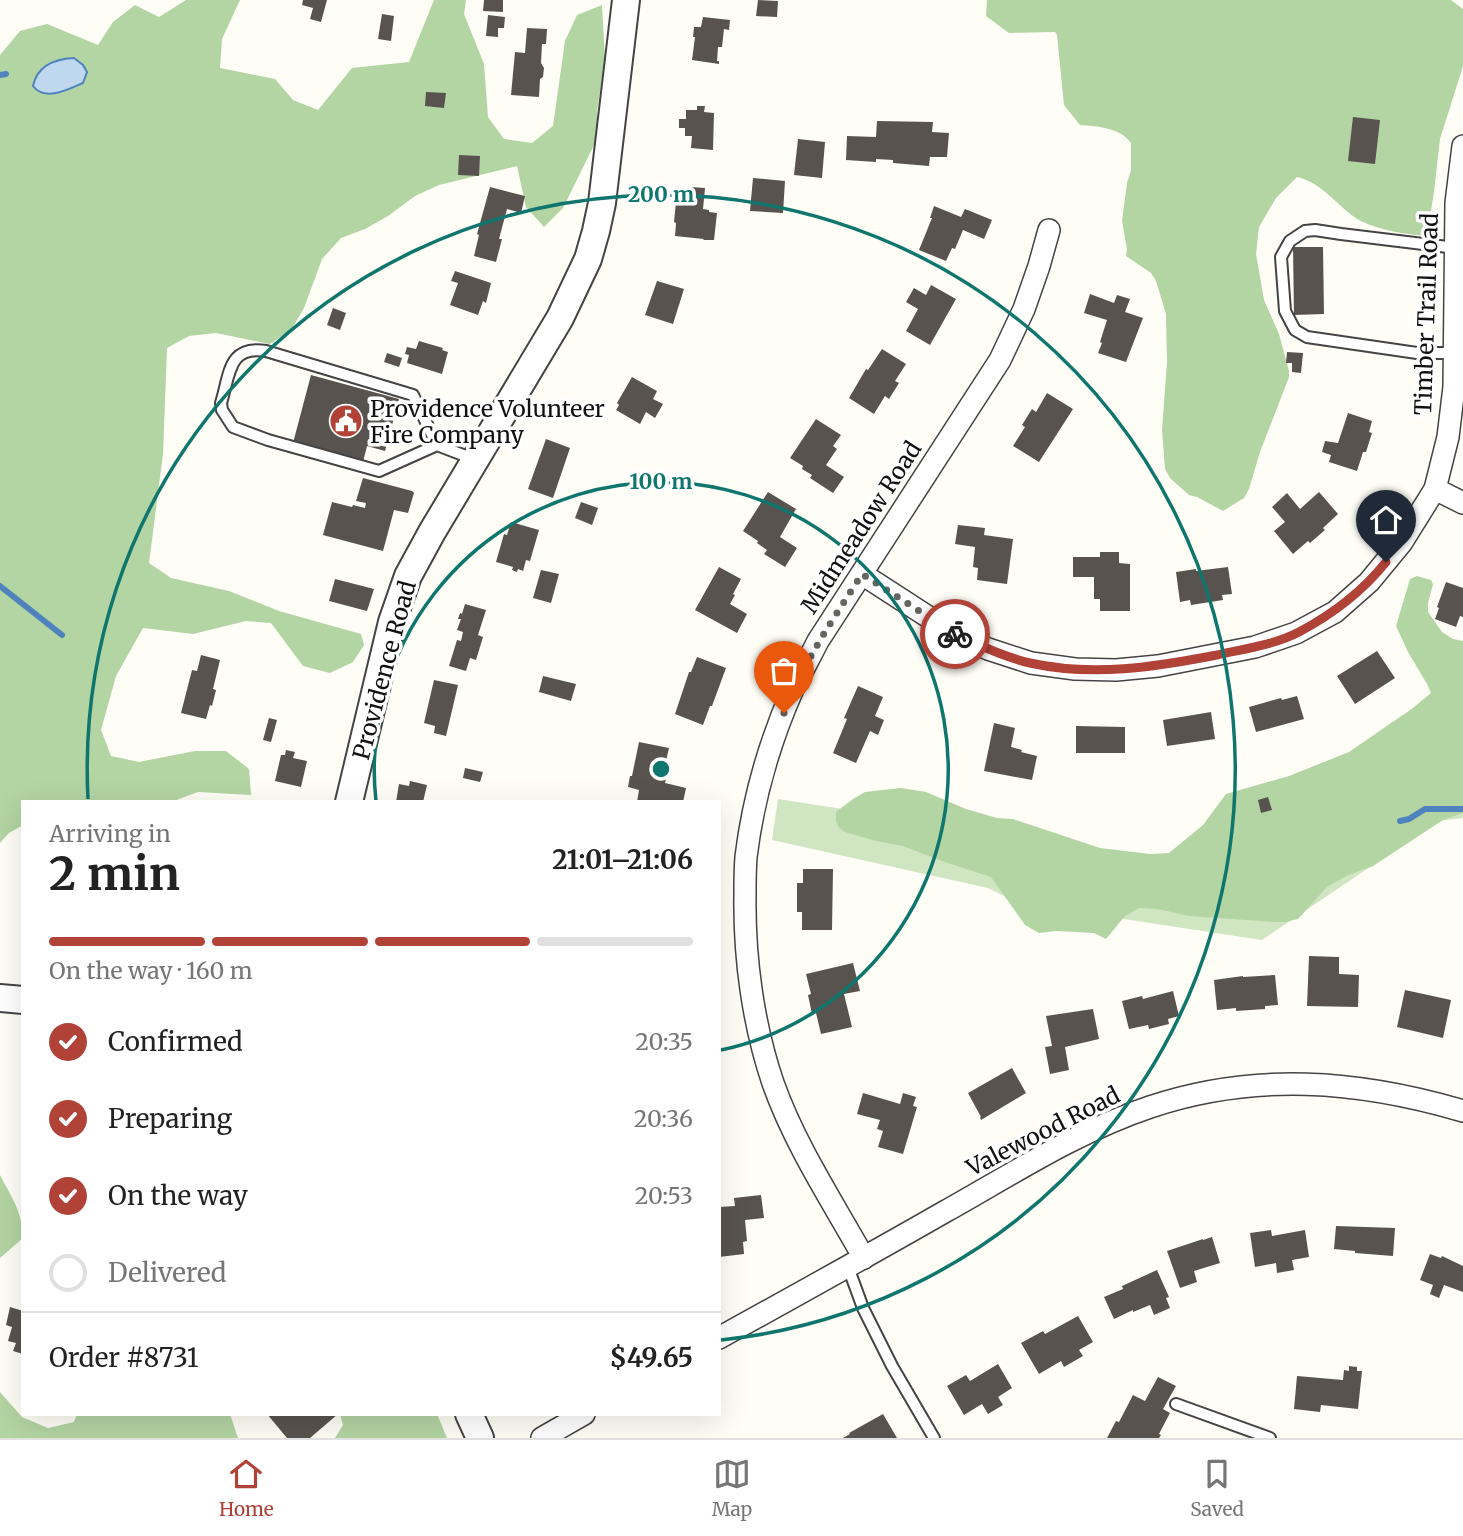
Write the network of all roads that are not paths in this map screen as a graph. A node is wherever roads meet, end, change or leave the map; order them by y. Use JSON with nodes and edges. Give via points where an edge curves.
{"nodes":[{"id":1,"x":626,"y":0,"type":"edge"},
{"id":2,"x":1463,"y":146,"type":"edge"},
{"id":3,"x":1049,"y":230,"type":"dead end"},
{"id":4,"x":1456,"y":247,"type":"junction"},
{"id":5,"x":1454,"y":353,"type":"junction"},
{"id":6,"x":437,"y":445,"type":"junction"},
{"id":7,"x":475,"y":460,"type":"junction"},
{"id":8,"x":1435,"y":489,"type":"junction"},
{"id":9,"x":1463,"y":503,"type":"edge"},
{"id":10,"x":862,"y":574,"type":"junction"},
{"id":11,"x":349,"y":800,"type":"edge"},
{"id":12,"x":0,"y":998,"type":"edge"},
{"id":13,"x":21,"y":1000,"type":"edge"},
{"id":14,"x":1463,"y":1111,"type":"edge"},
{"id":15,"x":856,"y":1262,"type":"junction"},
{"id":16,"x":721,"y":1337,"type":"edge"},
{"id":17,"x":1176,"y":1404,"type":"dead end"},
{"id":18,"x":470,"y":1416,"type":"edge"},
{"id":19,"x":580,"y":1416,"type":"edge"},
{"id":20,"x":480,"y":1438,"type":"edge"},
{"id":21,"x":542,"y":1438,"type":"edge"},
{"id":22,"x":933,"y":1438,"type":"edge"},
{"id":23,"x":1270,"y":1438,"type":"edge"}],
"edges":[{"from":1,"to":7,"type":"street","name":"Providence Road","via":[[602,203],[588,259],[560,318]]},
{"from":2,"to":4,"type":"street","name":"Timber Trail Road"},
{"from":3,"to":10,"type":"street","name":"Midmeadow Road","via":[[1024,309],[999,360]]},
{"from":4,"to":5,"type":"street","name":"Timber Trail Road"},
{"from":4,"to":5,"type":"lane","via":[[1315,230],[1290,241],[1281,257],[1285,312],[1295,330],[1307,337],[1417,353]]},
{"from":5,"to":8,"type":"street","name":"Timber Trail Road","via":[[1448,437]]},
{"from":6,"to":6,"type":"lane","via":[[379,471],[233,427],[221,403],[241,352],[266,351],[413,396]]},
{"from":6,"to":7,"type":"lane"},
{"from":7,"to":11,"type":"street","name":"Providence Road","via":[[419,555],[400,598]]},
{"from":8,"to":9,"type":"street"},
{"from":8,"to":10,"type":"street","name":"Timber Trail Road","via":[[1370,582],[1335,612],[1255,648],[1158,666],[1116,670],[1031,663],[950,631]]},
{"from":10,"to":15,"type":"street","name":"Midmeadow Road","via":[[818,641],[774,737],[746,859],[745,917],[750,980],[773,1083]]},
{"from":12,"to":13,"type":"street"},
{"from":14,"to":15,"type":"street","name":"Valewood Road","via":[[1329,1084],[1261,1084],[1184,1098],[1149,1107],[1077,1138]]},
{"from":15,"to":16,"type":"street","name":"Valewood Road"},
{"from":15,"to":22,"type":"lane","via":[[863,1308]]},
{"from":17,"to":23,"type":"lane"},
{"from":18,"to":20,"type":"street"},
{"from":19,"to":21,"type":"street"}]}
